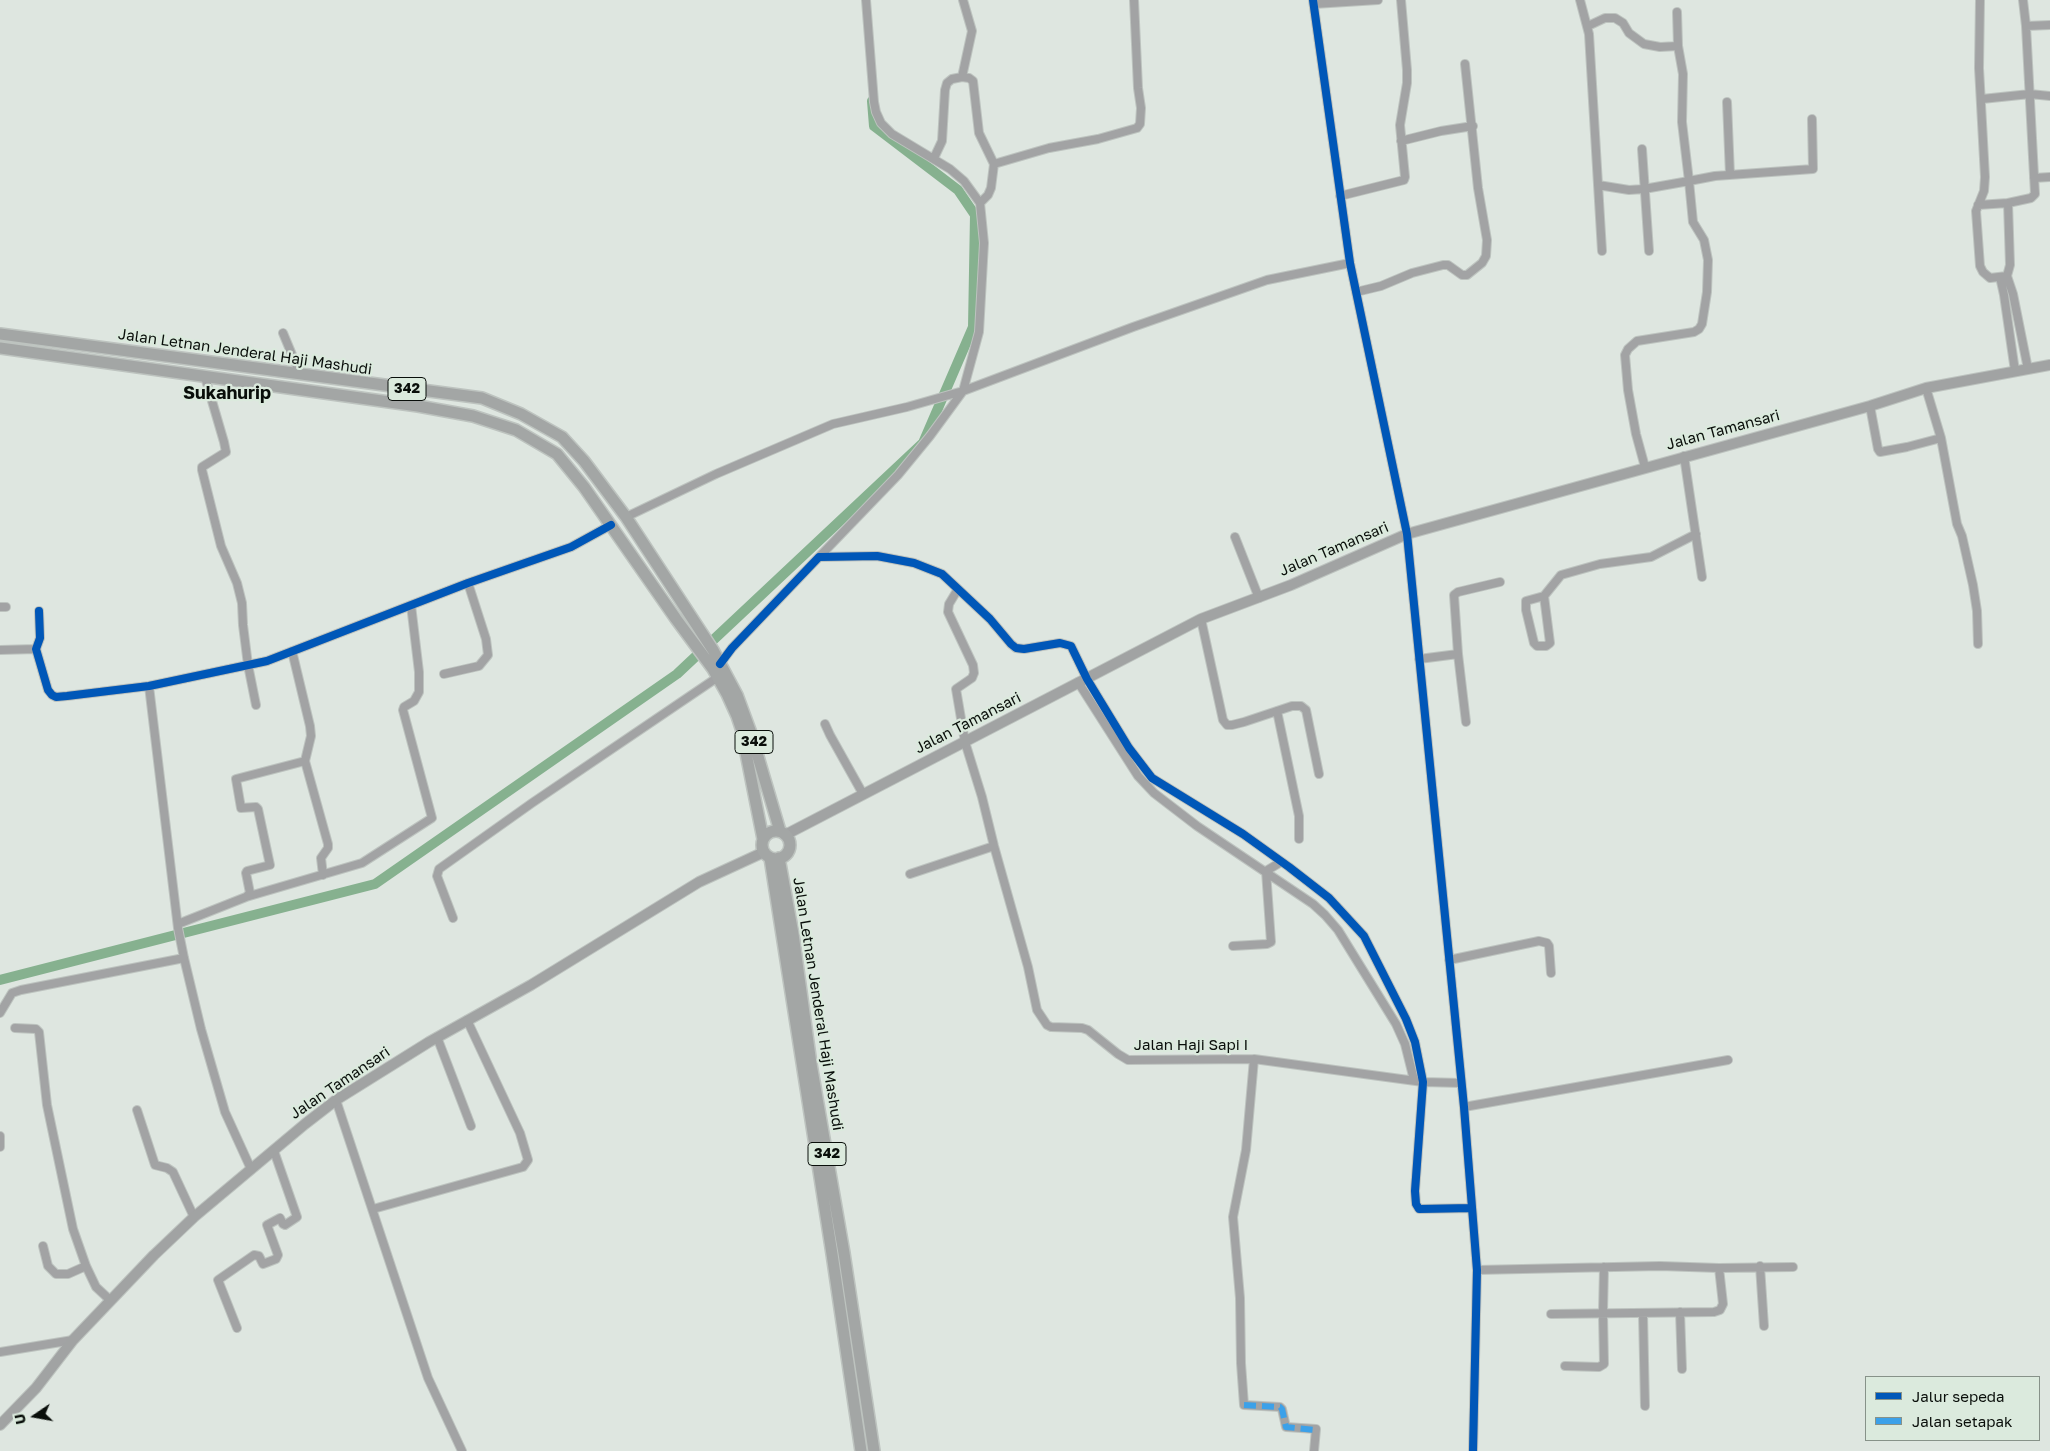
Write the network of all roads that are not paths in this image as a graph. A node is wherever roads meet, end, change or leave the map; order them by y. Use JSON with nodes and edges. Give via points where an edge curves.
{"nodes":[{"id":1,"x":866,"y":0,"type":"edge"},
{"id":2,"x":963,"y":0,"type":"edge"},
{"id":3,"x":1134,"y":0,"type":"edge"},
{"id":4,"x":1378,"y":0,"type":"edge"},
{"id":5,"x":1402,"y":0,"type":"edge"},
{"id":6,"x":1580,"y":0,"type":"edge"},
{"id":7,"x":1980,"y":0,"type":"edge"},
{"id":8,"x":2024,"y":0,"type":"edge"},
{"id":9,"x":1313,"y":2,"type":"edge"},
{"id":10,"x":1677,"y":12,"type":"dead end"},
{"id":11,"x":2050,"y":25,"type":"edge"},
{"id":12,"x":1588,"y":26,"type":"junction"},
{"id":13,"x":2026,"y":26,"type":"junction"},
{"id":14,"x":1678,"y":46,"type":"junction"},
{"id":15,"x":1465,"y":64,"type":"dead end"},
{"id":16,"x":962,"y":76,"type":"junction"},
{"id":17,"x":2030,"y":94,"type":"junction"},
{"id":18,"x":2050,"y":96,"type":"edge"},
{"id":19,"x":1982,"y":99,"type":"junction"},
{"id":20,"x":1727,"y":102,"type":"dead end"},
{"id":21,"x":1812,"y":119,"type":"dead end"},
{"id":22,"x":1473,"y":126,"type":"junction"},
{"id":23,"x":1401,"y":141,"type":"junction"},
{"id":24,"x":1642,"y":149,"type":"dead end"},
{"id":25,"x":934,"y":158,"type":"junction"},
{"id":26,"x":994,"y":164,"type":"junction"},
{"id":27,"x":1730,"y":175,"type":"junction"},
{"id":28,"x":2050,"y":177,"type":"edge"},
{"id":29,"x":2034,"y":178,"type":"junction"},
{"id":30,"x":1689,"y":181,"type":"junction"},
{"id":31,"x":1598,"y":185,"type":"junction"},
{"id":32,"x":1644,"y":189,"type":"junction"},
{"id":33,"x":1340,"y":196,"type":"junction"},
{"id":34,"x":980,"y":203,"type":"junction"},
{"id":35,"x":2008,"y":203,"type":"junction"},
{"id":36,"x":1978,"y":205,"type":"junction"},
{"id":37,"x":1602,"y":251,"type":"dead end"},
{"id":38,"x":1649,"y":251,"type":"dead end"},
{"id":39,"x":1350,"y":263,"type":"junction"},
{"id":40,"x":2003,"y":276,"type":"junction"},
{"id":41,"x":1356,"y":292,"type":"junction"},
{"id":42,"x":283,"y":333,"type":"dead end"},
{"id":43,"x":0,"y":334,"type":"edge"},
{"id":44,"x":0,"y":348,"type":"edge"},
{"id":45,"x":191,"y":360,"type":"junction"},
{"id":46,"x":2050,"y":365,"type":"edge"},
{"id":47,"x":2028,"y":369,"type":"junction"},
{"id":48,"x":2015,"y":371,"type":"junction"},
{"id":49,"x":187,"y":374,"type":"junction"},
{"id":50,"x":300,"y":374,"type":"junction"},
{"id":51,"x":205,"y":377,"type":"junction"},
{"id":52,"x":386,"y":386,"type":"junction"},
{"id":53,"x":1926,"y":388,"type":"junction"},
{"id":54,"x":959,"y":392,"type":"junction"},
{"id":55,"x":385,"y":401,"type":"junction"},
{"id":56,"x":1870,"y":406,"type":"junction"},
{"id":57,"x":562,"y":437,"type":"junction"},
{"id":58,"x":1941,"y":438,"type":"junction"},
{"id":59,"x":553,"y":451,"type":"junction"},
{"id":60,"x":1684,"y":456,"type":"junction"},
{"id":61,"x":1645,"y":467,"type":"junction"},
{"id":62,"x":626,"y":517,"type":"junction"},
{"id":63,"x":611,"y":525,"type":"junction"},
{"id":64,"x":1407,"y":534,"type":"junction"},
{"id":65,"x":1696,"y":534,"type":"junction"},
{"id":66,"x":1235,"y":537,"type":"dead end"},
{"id":67,"x":819,"y":557,"type":"junction"},
{"id":68,"x":1702,"y":577,"type":"dead end"},
{"id":69,"x":1500,"y":582,"type":"dead end"},
{"id":70,"x":468,"y":583,"type":"junction"},
{"id":71,"x":958,"y":589,"type":"junction"},
{"id":72,"x":1544,"y":596,"type":"junction"},
{"id":73,"x":1259,"y":598,"type":"junction"},
{"id":74,"x":411,"y":605,"type":"junction"},
{"id":75,"x":39,"y":611,"type":"dead end"},
{"id":76,"x":687,"y":611,"type":"junction"},
{"id":77,"x":676,"y":619,"type":"junction"},
{"id":78,"x":1201,"y":620,"type":"junction"},
{"id":79,"x":1978,"y":644,"type":"dead end"},
{"id":80,"x":36,"y":649,"type":"junction"},
{"id":81,"x":0,"y":650,"type":"edge"},
{"id":82,"x":292,"y":651,"type":"junction"},
{"id":83,"x":1458,"y":654,"type":"junction"},
{"id":84,"x":1419,"y":659,"type":"junction"},
{"id":85,"x":248,"y":665,"type":"junction"},
{"id":86,"x":717,"y":667,"type":"junction"},
{"id":87,"x":444,"y":674,"type":"dead end"},
{"id":88,"x":1082,"y":681,"type":"junction"},
{"id":89,"x":148,"y":686,"type":"junction"},
{"id":90,"x":256,"y":705,"type":"dead end"},
{"id":91,"x":1277,"y":711,"type":"junction"},
{"id":92,"x":1466,"y":722,"type":"dead end"},
{"id":93,"x":825,"y":724,"type":"dead end"},
{"id":94,"x":965,"y":742,"type":"junction"},
{"id":95,"x":305,"y":761,"type":"junction"},
{"id":96,"x":1319,"y":774,"type":"dead end"},
{"id":97,"x":863,"y":794,"type":"junction"},
{"id":98,"x":783,"y":833,"type":"junction"},
{"id":99,"x":763,"y":839,"type":"junction"},
{"id":100,"x":1298,"y":839,"type":"dead end"},
{"id":101,"x":994,"y":846,"type":"junction"},
{"id":102,"x":771,"y":856,"type":"junction"},
{"id":103,"x":1281,"y":862,"type":"junction"},
{"id":104,"x":1266,"y":870,"type":"junction"},
{"id":105,"x":910,"y":874,"type":"dead end"},
{"id":106,"x":323,"y":875,"type":"junction"},
{"id":107,"x":246,"y":897,"type":"junction"},
{"id":108,"x":453,"y":918,"type":"dead end"},
{"id":109,"x":178,"y":926,"type":"junction"},
{"id":110,"x":1233,"y":946,"type":"dead end"},
{"id":111,"x":184,"y":958,"type":"junction"},
{"id":112,"x":1449,"y":960,"type":"junction"},
{"id":113,"x":1551,"y":973,"type":"dead end"},
{"id":114,"x":0,"y":1013,"type":"edge"},
{"id":115,"x":467,"y":1020,"type":"junction"},
{"id":116,"x":15,"y":1028,"type":"dead end"},
{"id":117,"x":437,"y":1037,"type":"junction"},
{"id":118,"x":1254,"y":1059,"type":"junction"},
{"id":119,"x":1728,"y":1060,"type":"dead end"},
{"id":120,"x":1414,"y":1080,"type":"junction"},
{"id":121,"x":1423,"y":1082,"type":"junction"},
{"id":122,"x":1461,"y":1083,"type":"junction"},
{"id":123,"x":336,"y":1100,"type":"junction"},
{"id":124,"x":1464,"y":1107,"type":"junction"},
{"id":125,"x":137,"y":1110,"type":"dead end"},
{"id":126,"x":471,"y":1126,"type":"dead end"},
{"id":127,"x":0,"y":1136,"type":"edge"},
{"id":128,"x":0,"y":1146,"type":"edge"},
{"id":129,"x":274,"y":1151,"type":"junction"},
{"id":130,"x":251,"y":1169,"type":"junction"},
{"id":131,"x":1472,"y":1208,"type":"junction"},
{"id":132,"x":373,"y":1209,"type":"junction"},
{"id":133,"x":194,"y":1217,"type":"junction"},
{"id":134,"x":43,"y":1246,"type":"dead end"},
{"id":135,"x":844,"y":1253,"type":"junction"},
{"id":136,"x":832,"y":1254,"type":"junction"},
{"id":137,"x":86,"y":1266,"type":"junction"},
{"id":138,"x":1760,"y":1266,"type":"junction"},
{"id":139,"x":1793,"y":1266,"type":"dead end"},
{"id":140,"x":1604,"y":1267,"type":"junction"},
{"id":141,"x":1719,"y":1268,"type":"junction"},
{"id":142,"x":1477,"y":1270,"type":"junction"},
{"id":143,"x":110,"y":1300,"type":"junction"},
{"id":144,"x":1643,"y":1312,"type":"junction"},
{"id":145,"x":1680,"y":1312,"type":"junction"},
{"id":146,"x":1603,"y":1313,"type":"junction"},
{"id":147,"x":1550,"y":1314,"type":"dead end"},
{"id":148,"x":1764,"y":1326,"type":"dead end"},
{"id":149,"x":237,"y":1328,"type":"dead end"},
{"id":150,"x":73,"y":1340,"type":"junction"},
{"id":151,"x":0,"y":1352,"type":"edge"},
{"id":152,"x":1565,"y":1366,"type":"dead end"},
{"id":153,"x":1682,"y":1368,"type":"dead end"},
{"id":154,"x":865,"y":1392,"type":"junction"},
{"id":155,"x":853,"y":1394,"type":"junction"},
{"id":156,"x":1645,"y":1406,"type":"dead end"},
{"id":157,"x":0,"y":1425,"type":"edge"},
{"id":158,"x":462,"y":1451,"type":"edge"},
{"id":159,"x":860,"y":1451,"type":"edge"},
{"id":160,"x":874,"y":1451,"type":"edge"},
{"id":161,"x":1314,"y":1451,"type":"edge"},
{"id":162,"x":1473,"y":1451,"type":"edge"}],
"edges":[{"from":1,"to":25,"type":"street","via":[[876,112],[892,134]]},
{"from":2,"to":16,"type":"street","via":[[972,31]]},
{"from":3,"to":26,"type":"street","via":[[1141,108],[1137,128]]},
{"from":4,"to":9,"type":"street"},
{"from":5,"to":23,"type":"street","via":[[1407,83],[1400,124]]},
{"from":6,"to":12,"type":"street"},
{"from":7,"to":19,"type":"street"},
{"from":8,"to":13,"type":"street"},
{"from":9,"to":33,"type":"street"},
{"from":10,"to":14,"type":"street"},
{"from":11,"to":13,"type":"street"},
{"from":12,"to":14,"type":"street","via":[[1605,18],[1615,18],[1644,44]]},
{"from":12,"to":31,"type":"street"},
{"from":13,"to":17,"type":"street"},
{"from":14,"to":30,"type":"street","via":[[1683,74],[1682,122]]},
{"from":15,"to":22,"type":"street"},
{"from":16,"to":25,"type":"street","via":[[947,83],[943,134]]},
{"from":16,"to":26,"type":"street","via":[[973,81],[979,133]]},
{"from":17,"to":18,"type":"street"},
{"from":17,"to":19,"type":"street"},
{"from":17,"to":29,"type":"street"},
{"from":19,"to":36,"type":"street","via":[[1985,177]]},
{"from":20,"to":27,"type":"street"},
{"from":21,"to":27,"type":"street","via":[[1813,169]]},
{"from":22,"to":23,"type":"street"},
{"from":22,"to":41,"type":"street","via":[[1488,251],[1482,263],[1467,275],[1462,276],[1448,265],[1443,265],[1412,272],[1389,284]]},
{"from":23,"to":33,"type":"street","via":[[1404,180]]},
{"from":24,"to":32,"type":"street"},
{"from":25,"to":34,"type":"street","via":[[964,181]]},
{"from":26,"to":34,"type":"street","via":[[991,188]]},
{"from":27,"to":30,"type":"street"},
{"from":28,"to":29,"type":"street"},
{"from":29,"to":35,"type":"street","via":[[2034,197]]},
{"from":30,"to":32,"type":"street"},
{"from":30,"to":61,"type":"street","via":[[1694,222],[1704,240],[1708,260],[1702,324],[1694,332],[1637,341],[1625,355],[1634,425]]},
{"from":31,"to":32,"type":"street"},
{"from":31,"to":37,"type":"street"},
{"from":32,"to":38,"type":"street"},
{"from":33,"to":39,"type":"street"},
{"from":34,"to":54,"type":"street","via":[[984,243],[979,332]]},
{"from":35,"to":36,"type":"street"},
{"from":35,"to":40,"type":"street","via":[[2010,265]]},
{"from":36,"to":40,"type":"street","via":[[1980,266],[1990,278]]},
{"from":39,"to":41,"type":"street"},
{"from":39,"to":54,"type":"street","via":[[1267,280]]},
{"from":40,"to":47,"type":"street","via":[[2013,294]]},
{"from":40,"to":48,"type":"street"},
{"from":41,"to":64,"type":"street"},
{"from":42,"to":50,"type":"street"},
{"from":43,"to":45,"type":"main road","name":"Jalan Letnan Jenderal Haji Mashudi","number":"342"},
{"from":44,"to":49,"type":"main road","name":"Jalan Letnan Jenderal Haji Mashudi","number":"342"},
{"from":45,"to":49,"type":"main road"},
{"from":45,"to":50,"type":"main road","name":"Jalan Letnan Jenderal Haji Mashudi","number":"342"},
{"from":46,"to":47,"type":"main road","name":"Jalan Tamansari"},
{"from":47,"to":48,"type":"main road","name":"Jalan Tamansari"},
{"from":48,"to":53,"type":"main road","name":"Jalan Tamansari"},
{"from":49,"to":51,"type":"main road","name":"Jalan Letnan Jenderal Haji Mashudi","number":"342"},
{"from":50,"to":52,"type":"main road","name":"Jalan Letnan Jenderal Haji Mashudi","number":"342"},
{"from":51,"to":55,"type":"main road","name":"Jalan Letnan Jenderal Haji Mashudi","number":"342"},
{"from":51,"to":85,"type":"street","via":[[226,452],[202,470],[221,546],[242,603]]},
{"from":52,"to":55,"type":"main road"},
{"from":52,"to":57,"type":"main road","name":"Jalan Letnan Jenderal Haji Mashudi","number":"342","via":[[482,398],[521,414]]},
{"from":53,"to":56,"type":"main road","name":"Jalan Tamansari"},
{"from":53,"to":58,"type":"street"},
{"from":54,"to":62,"type":"street","via":[[833,424]]},
{"from":54,"to":67,"type":"street","via":[[930,436],[898,475]]},
{"from":55,"to":59,"type":"main road","name":"Jalan Letnan Jenderal Haji Mashudi","number":"342","via":[[473,416],[516,430]]},
{"from":56,"to":58,"type":"street","via":[[1880,452]]},
{"from":56,"to":60,"type":"main road","name":"Jalan Tamansari"},
{"from":57,"to":59,"type":"main road"},
{"from":57,"to":62,"type":"main road","name":"Jalan Letnan Jenderal Haji Mashudi","number":"342"},
{"from":58,"to":79,"type":"street","via":[[1957,524],[1973,586]]},
{"from":59,"to":63,"type":"main road","name":"Jalan Letnan Jenderal Haji Mashudi","number":"342","via":[[564,460]]},
{"from":60,"to":61,"type":"main road","name":"Jalan Tamansari"},
{"from":60,"to":65,"type":"street"},
{"from":61,"to":64,"type":"main road","name":"Jalan Tamansari"},
{"from":62,"to":76,"type":"main road","name":"Jalan Letnan Jenderal Haji Mashudi","number":"342"},
{"from":63,"to":70,"type":"street","via":[[571,547]]},
{"from":63,"to":77,"type":"main road","name":"Jalan Letnan Jenderal Haji Mashudi","number":"342"},
{"from":64,"to":73,"type":"main road","name":"Jalan Tamansari"},
{"from":64,"to":84,"type":"street"},
{"from":65,"to":68,"type":"street"},
{"from":65,"to":72,"type":"street","via":[[1651,557],[1600,564],[1561,575]]},
{"from":66,"to":73,"type":"street"},
{"from":67,"to":71,"type":"street","via":[[904,559],[942,574]]},
{"from":67,"to":86,"type":"street"},
{"from":69,"to":83,"type":"street","via":[[1454,595]]},
{"from":70,"to":74,"type":"street"},
{"from":70,"to":87,"type":"street","via":[[488,655],[475,668]]},
{"from":71,"to":88,"type":"street","via":[[1016,648],[1060,643],[1071,646]]},
{"from":71,"to":94,"type":"street","name":"Jalan Haji Sapi I","via":[[948,612],[974,665],[972,678],[956,689]]},
{"from":72,"to":72,"type":"street","via":[[1526,601],[1537,646],[1546,646],[1550,642]]},
{"from":73,"to":78,"type":"main road","name":"Jalan Tamansari"},
{"from":74,"to":82,"type":"street"},
{"from":74,"to":106,"type":"street","via":[[419,688],[418,696],[403,710],[432,818],[370,859]]},
{"from":75,"to":80,"type":"street","via":[[40,638]]},
{"from":76,"to":77,"type":"main road"},
{"from":76,"to":86,"type":"main road","name":"Jalan Letnan Jenderal Haji Mashudi","number":"342","via":[[704,637]]},
{"from":77,"to":86,"type":"main road","name":"Jalan Letnan Jenderal Haji Mashudi","number":"342"},
{"from":78,"to":88,"type":"main road","name":"Jalan Tamansari"},
{"from":78,"to":91,"type":"street","via":[[1223,720],[1232,725]]},
{"from":80,"to":81,"type":"street"},
{"from":80,"to":89,"type":"street","via":[[48,690],[56,697]]},
{"from":82,"to":85,"type":"street"},
{"from":82,"to":95,"type":"street","via":[[310,726]]},
{"from":83,"to":84,"type":"street"},
{"from":83,"to":92,"type":"street"},
{"from":84,"to":112,"type":"street"},
{"from":85,"to":89,"type":"street"},
{"from":85,"to":90,"type":"street"},
{"from":86,"to":98,"type":"main road","name":"Jalan Letnan Jenderal Haji Mashudi","number":"342","via":[[737,695],[746,717]]},
{"from":86,"to":99,"type":"main road","name":"Jalan Letnan Jenderal Haji Mashudi","number":"342","via":[[739,722]]},
{"from":86,"to":108,"type":"street","via":[[439,869],[437,876]]},
{"from":88,"to":94,"type":"main road","name":"Jalan Tamansari"},
{"from":88,"to":103,"type":"street","via":[[1152,778]]},
{"from":88,"to":104,"type":"street","via":[[1138,776],[1154,793],[1197,826]]},
{"from":89,"to":109,"type":"street"},
{"from":91,"to":96,"type":"street","via":[[1292,706],[1306,710]]},
{"from":91,"to":100,"type":"street","via":[[1299,816]]},
{"from":93,"to":97,"type":"street"},
{"from":94,"to":97,"type":"main road","name":"Jalan Tamansari"},
{"from":94,"to":101,"type":"street","name":"Jalan Haji Sapi I"},
{"from":95,"to":106,"type":"street","via":[[328,844],[321,858]]},
{"from":95,"to":107,"type":"street","via":[[236,780],[241,808],[258,809],[270,862],[268,866],[247,871],[250,893]]},
{"from":97,"to":98,"type":"main road","name":"Jalan Tamansari"},
{"from":98,"to":99,"type":"main road","via":[[770,832]]},
{"from":98,"to":102,"type":"main road","via":[[790,845],[784,856]]},
{"from":99,"to":102,"type":"main road"},
{"from":101,"to":105,"type":"street"},
{"from":101,"to":118,"type":"street","name":"Jalan Haji Sapi I","via":[[1037,1010],[1047,1025],[1088,1030],[1128,1060]]},
{"from":102,"to":115,"type":"main road","name":"Jalan Tamansari","via":[[699,882],[608,940]]},
{"from":102,"to":135,"type":"main road","name":"Jalan Letnan Jenderal Haji Mashudi","number":"342","via":[[793,934],[811,1064]]},
{"from":102,"to":136,"type":"main road","name":"Jalan Letnan Jenderal Haji Mashudi","number":"342"},
{"from":103,"to":104,"type":"street"},
{"from":103,"to":121,"type":"street","via":[[1329,898],[1364,936],[1406,1019]]},
{"from":104,"to":110,"type":"street","via":[[1271,942]]},
{"from":104,"to":120,"type":"street","via":[[1313,904],[1338,930],[1396,1024]]},
{"from":106,"to":107,"type":"street"},
{"from":107,"to":109,"type":"street"},
{"from":109,"to":111,"type":"street"},
{"from":111,"to":114,"type":"street","via":[[21,990],[12,993]]},
{"from":111,"to":130,"type":"street","via":[[225,1112]]},
{"from":112,"to":113,"type":"street","via":[[1539,941],[1549,946]]},
{"from":112,"to":122,"type":"street"},
{"from":115,"to":117,"type":"main road","name":"Jalan Tamansari"},
{"from":115,"to":132,"type":"street","via":[[520,1133],[528,1160],[523,1167]]},
{"from":116,"to":137,"type":"street","via":[[39,1032],[47,1105],[73,1229]]},
{"from":117,"to":123,"type":"main road","name":"Jalan Tamansari"},
{"from":117,"to":126,"type":"street"},
{"from":118,"to":120,"type":"street","name":"Jalan Haji Sapi I"},
{"from":118,"to":161,"type":"street","via":[[1246,1150],[1233,1217],[1244,1406],[1280,1407],[1286,1427],[1316,1429]]},
{"from":119,"to":124,"type":"street"},
{"from":120,"to":121,"type":"street","name":"Jalan Haji Sapi I"},
{"from":121,"to":122,"type":"street","name":"Jalan Haji Sapi I"},
{"from":121,"to":131,"type":"street","via":[[1416,1204],[1419,1209]]},
{"from":122,"to":124,"type":"street"},
{"from":123,"to":129,"type":"main road","name":"Jalan Tamansari"},
{"from":123,"to":132,"type":"street"},
{"from":124,"to":131,"type":"street"},
{"from":125,"to":133,"type":"street","via":[[155,1165],[173,1172]]},
{"from":127,"to":128,"type":"street"},
{"from":129,"to":130,"type":"main road","name":"Jalan Tamansari"},
{"from":129,"to":149,"type":"street","via":[[297,1217],[285,1225],[279,1218],[267,1226],[278,1255],[276,1259],[263,1264],[254,1255],[218,1280]]},
{"from":130,"to":133,"type":"main road","name":"Jalan Tamansari"},
{"from":131,"to":142,"type":"street"},
{"from":132,"to":158,"type":"street","via":[[428,1378]]},
{"from":133,"to":143,"type":"main road","name":"Jalan Tamansari"},
{"from":134,"to":137,"type":"street","via":[[48,1266],[56,1274],[68,1274]]},
{"from":135,"to":136,"type":"main road"},
{"from":135,"to":154,"type":"main road","name":"Jalan Letnan Jenderal Haji Mashudi","number":"342"},
{"from":136,"to":155,"type":"main road","name":"Jalan Letnan Jenderal Haji Mashudi","number":"342"},
{"from":137,"to":143,"type":"street","via":[[96,1287]]},
{"from":138,"to":139,"type":"street"},
{"from":138,"to":141,"type":"street"},
{"from":138,"to":148,"type":"street"},
{"from":140,"to":141,"type":"street"},
{"from":140,"to":142,"type":"street"},
{"from":140,"to":146,"type":"street"},
{"from":141,"to":145,"type":"street","via":[[1723,1304],[1720,1310]]},
{"from":142,"to":162,"type":"street"},
{"from":143,"to":150,"type":"main road","name":"Jalan Tamansari"},
{"from":144,"to":145,"type":"street"},
{"from":144,"to":146,"type":"street"},
{"from":144,"to":156,"type":"street"},
{"from":145,"to":153,"type":"street"},
{"from":146,"to":147,"type":"street"},
{"from":146,"to":152,"type":"street","via":[[1603,1366]]},
{"from":150,"to":151,"type":"street"},
{"from":150,"to":157,"type":"main road","name":"Jalan Tamansari","via":[[36,1388]]},
{"from":154,"to":155,"type":"main road"},
{"from":154,"to":160,"type":"main road","name":"Jalan Letnan Jenderal Haji Mashudi","number":"342"},
{"from":155,"to":159,"type":"main road","name":"Jalan Letnan Jenderal Haji Mashudi","number":"342"}]}
